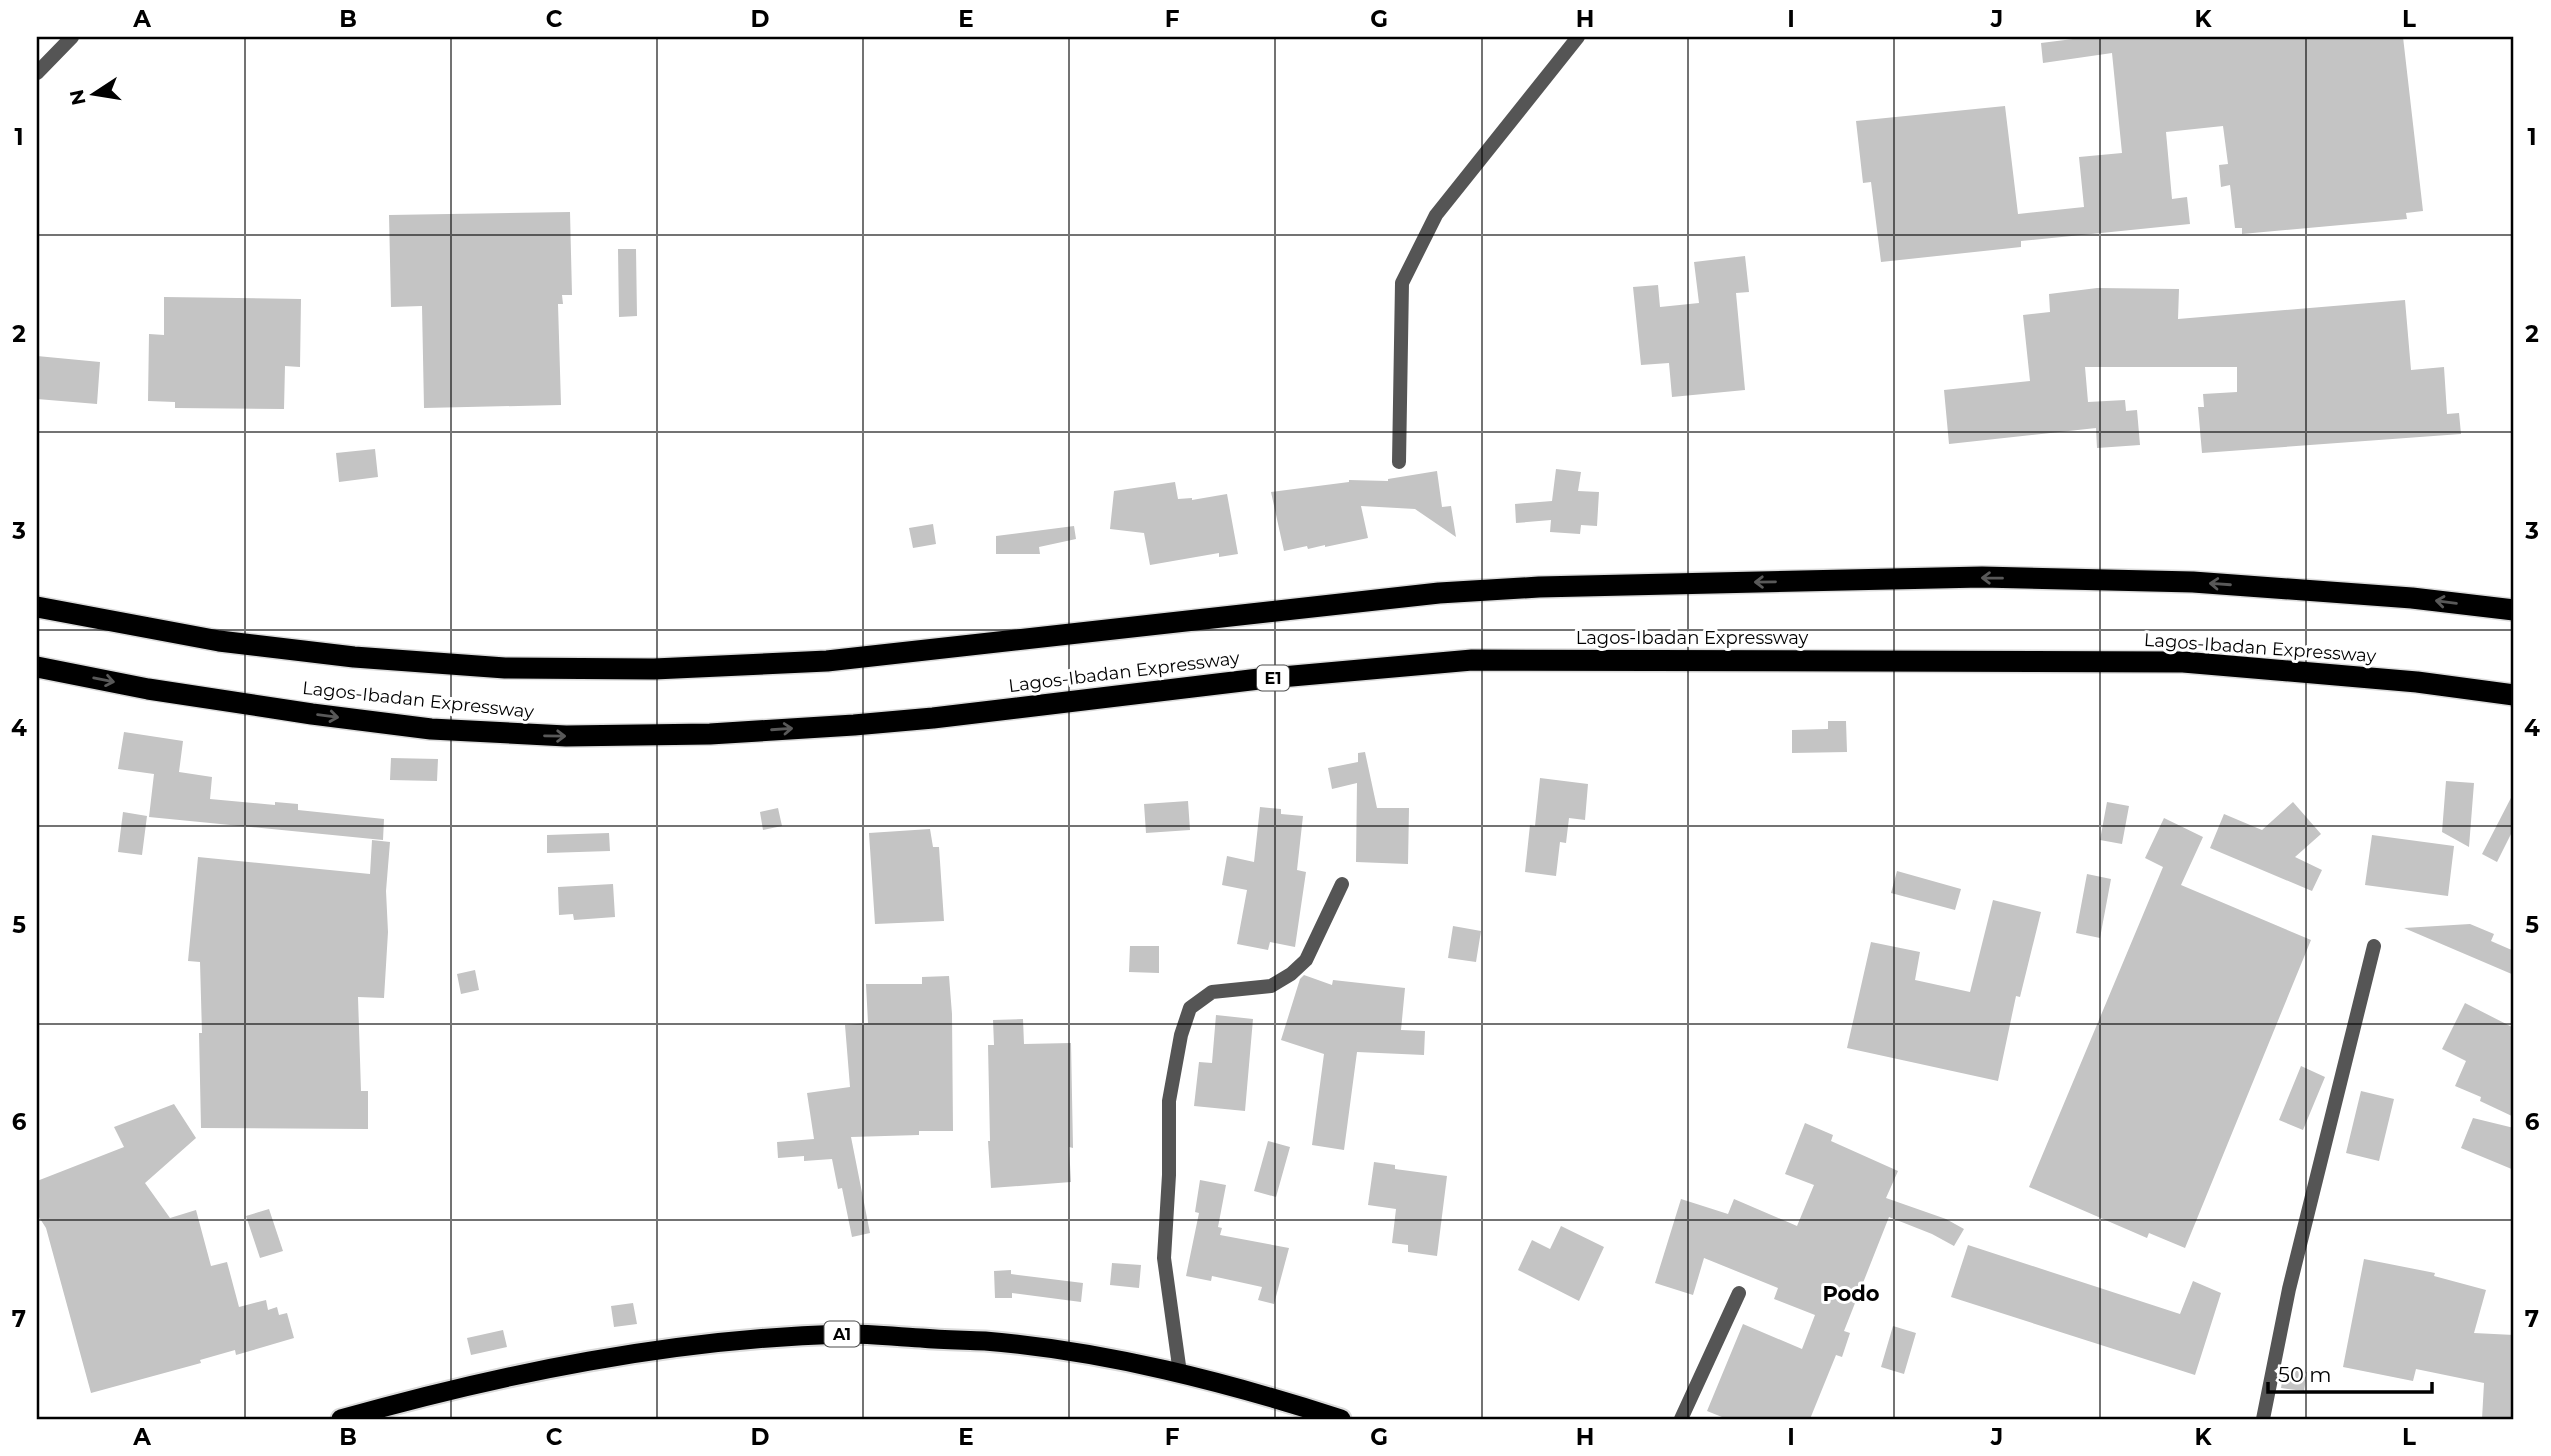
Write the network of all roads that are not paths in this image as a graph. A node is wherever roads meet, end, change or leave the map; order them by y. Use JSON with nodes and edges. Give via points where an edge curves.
{"nodes":[{"id":1,"x":72,"y":37,"type":"edge"},
{"id":2,"x":1578,"y":37,"type":"edge"},
{"id":3,"x":37,"y":73,"type":"edge"},
{"id":4,"x":1399,"y":462,"type":"dead end"},
{"id":5,"x":37,"y":607,"type":"edge"},
{"id":6,"x":2514,"y":610,"type":"edge"},
{"id":7,"x":37,"y":667,"type":"edge"},
{"id":8,"x":2514,"y":695,"type":"edge"},
{"id":9,"x":1342,"y":884,"type":"dead end"},
{"id":10,"x":2374,"y":946,"type":"dead end"},
{"id":11,"x":1739,"y":1293,"type":"dead end"},
{"id":12,"x":1180,"y":1373,"type":"junction"},
{"id":13,"x":341,"y":1419,"type":"edge"},
{"id":14,"x":1341,"y":1419,"type":"edge"},
{"id":15,"x":1681,"y":1419,"type":"edge"},
{"id":16,"x":2263,"y":1419,"type":"edge"}],
"edges":[{"from":1,"to":3,"type":"street"},
{"from":2,"to":4,"type":"street","via":[[1437,215],[1402,283]]},
{"from":6,"to":5,"type":"highway","name":"Lagos-Ibadan Expressway","one_way":true,"via":[[2412,598],[2167,582],[1982,577],[1539,587],[1439,593],[827,661],[654,669],[505,668],[354,657],[219,641]]},
{"from":7,"to":8,"type":"highway","name":"Lagos-Ibadan Expressway","number":"E1","one_way":true,"via":[[312,714],[443,730],[566,736],[854,725],[1472,660],[2183,662]]},
{"from":9,"to":12,"type":"street","via":[[1306,960],[1271,986],[1212,992],[1190,1008],[1181,1035],[1169,1101],[1164,1258]]},
{"from":10,"to":16,"type":"street","via":[[2289,1289]]},
{"from":11,"to":15,"type":"street"},
{"from":12,"to":13,"type":"highway","number":"A1","via":[[985,1341],[845,1334],[765,1338],[596,1360],[436,1392]]},
{"from":12,"to":14,"type":"highway","number":"A1"}]}
